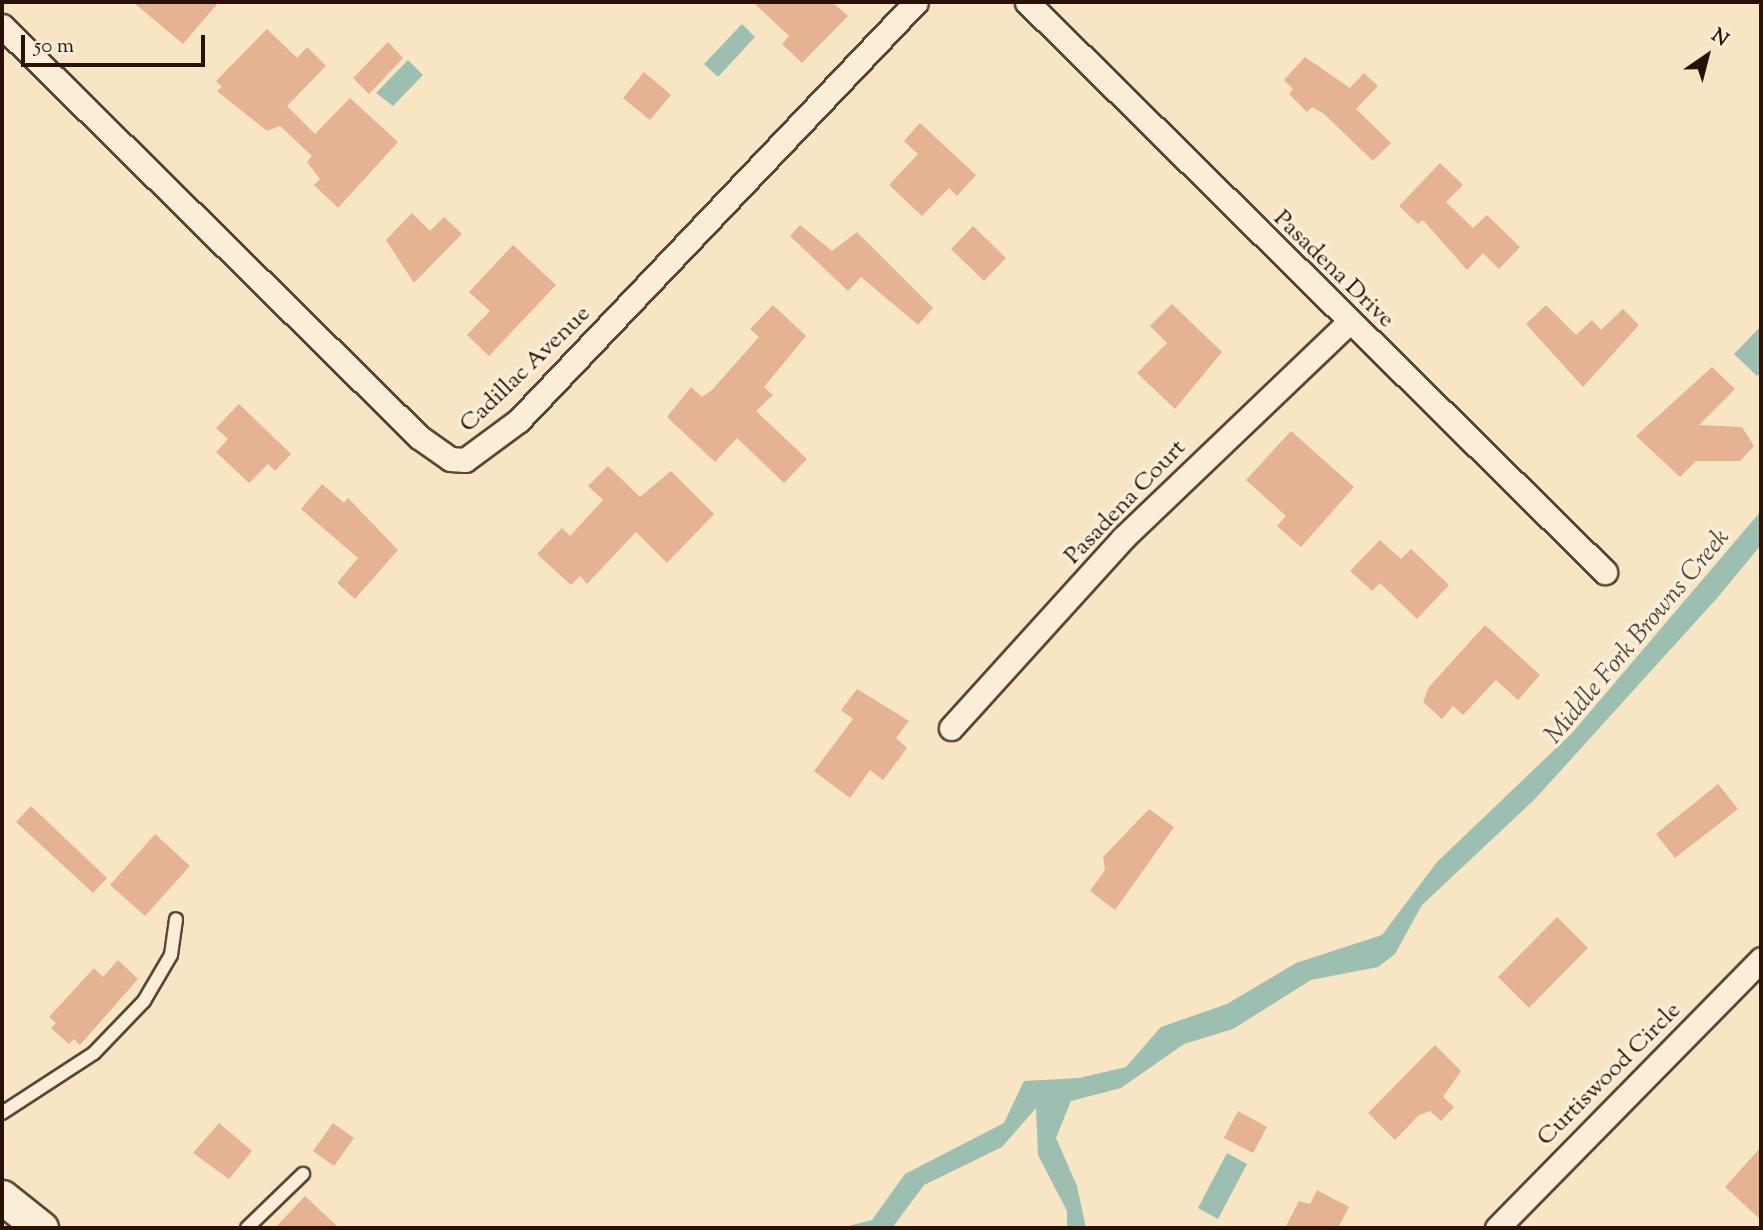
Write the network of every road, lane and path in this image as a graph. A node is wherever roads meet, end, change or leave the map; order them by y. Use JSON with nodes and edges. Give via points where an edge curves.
{"nodes":[{"id":1,"x":916,"y":2,"type":"edge"},
{"id":2,"x":1027,"y":2,"type":"edge"},
{"id":3,"x":2,"y":26,"type":"edge"},
{"id":4,"x":1347,"y":324,"type":"junction"},
{"id":5,"x":1605,"y":572,"type":"dead end"},
{"id":6,"x":951,"y":728,"type":"dead end"},
{"id":7,"x":176,"y":919,"type":"dead end"},
{"id":8,"x":1761,"y":959,"type":"edge"},
{"id":9,"x":2,"y":1113,"type":"edge"},
{"id":10,"x":303,"y":1174,"type":"dead end"},
{"id":11,"x":2,"y":1196,"type":"edge"},
{"id":12,"x":41,"y":1228,"type":"edge"},
{"id":13,"x":247,"y":1228,"type":"edge"},
{"id":14,"x":1497,"y":1228,"type":"edge"}],
"edges":[{"from":1,"to":3,"type":"street","name":"Cadillac Avenue","via":[[519,420],[465,460],[450,459],[419,437]]},
{"from":2,"to":4,"type":"street","name":"Pasadena Drive"},
{"from":4,"to":5,"type":"street","name":"Pasadena Drive","via":[[1428,394],[1465,439]]},
{"from":4,"to":6,"type":"street","name":"Pasadena Court","via":[[1123,538]]},
{"from":7,"to":9,"type":"lane","via":[[171,954],[144,1001],[94,1053]]},
{"from":8,"to":14,"type":"street","name":"Curtiswood Circle"},
{"from":10,"to":13,"type":"lane"},
{"from":11,"to":12,"type":"main road"}]}
